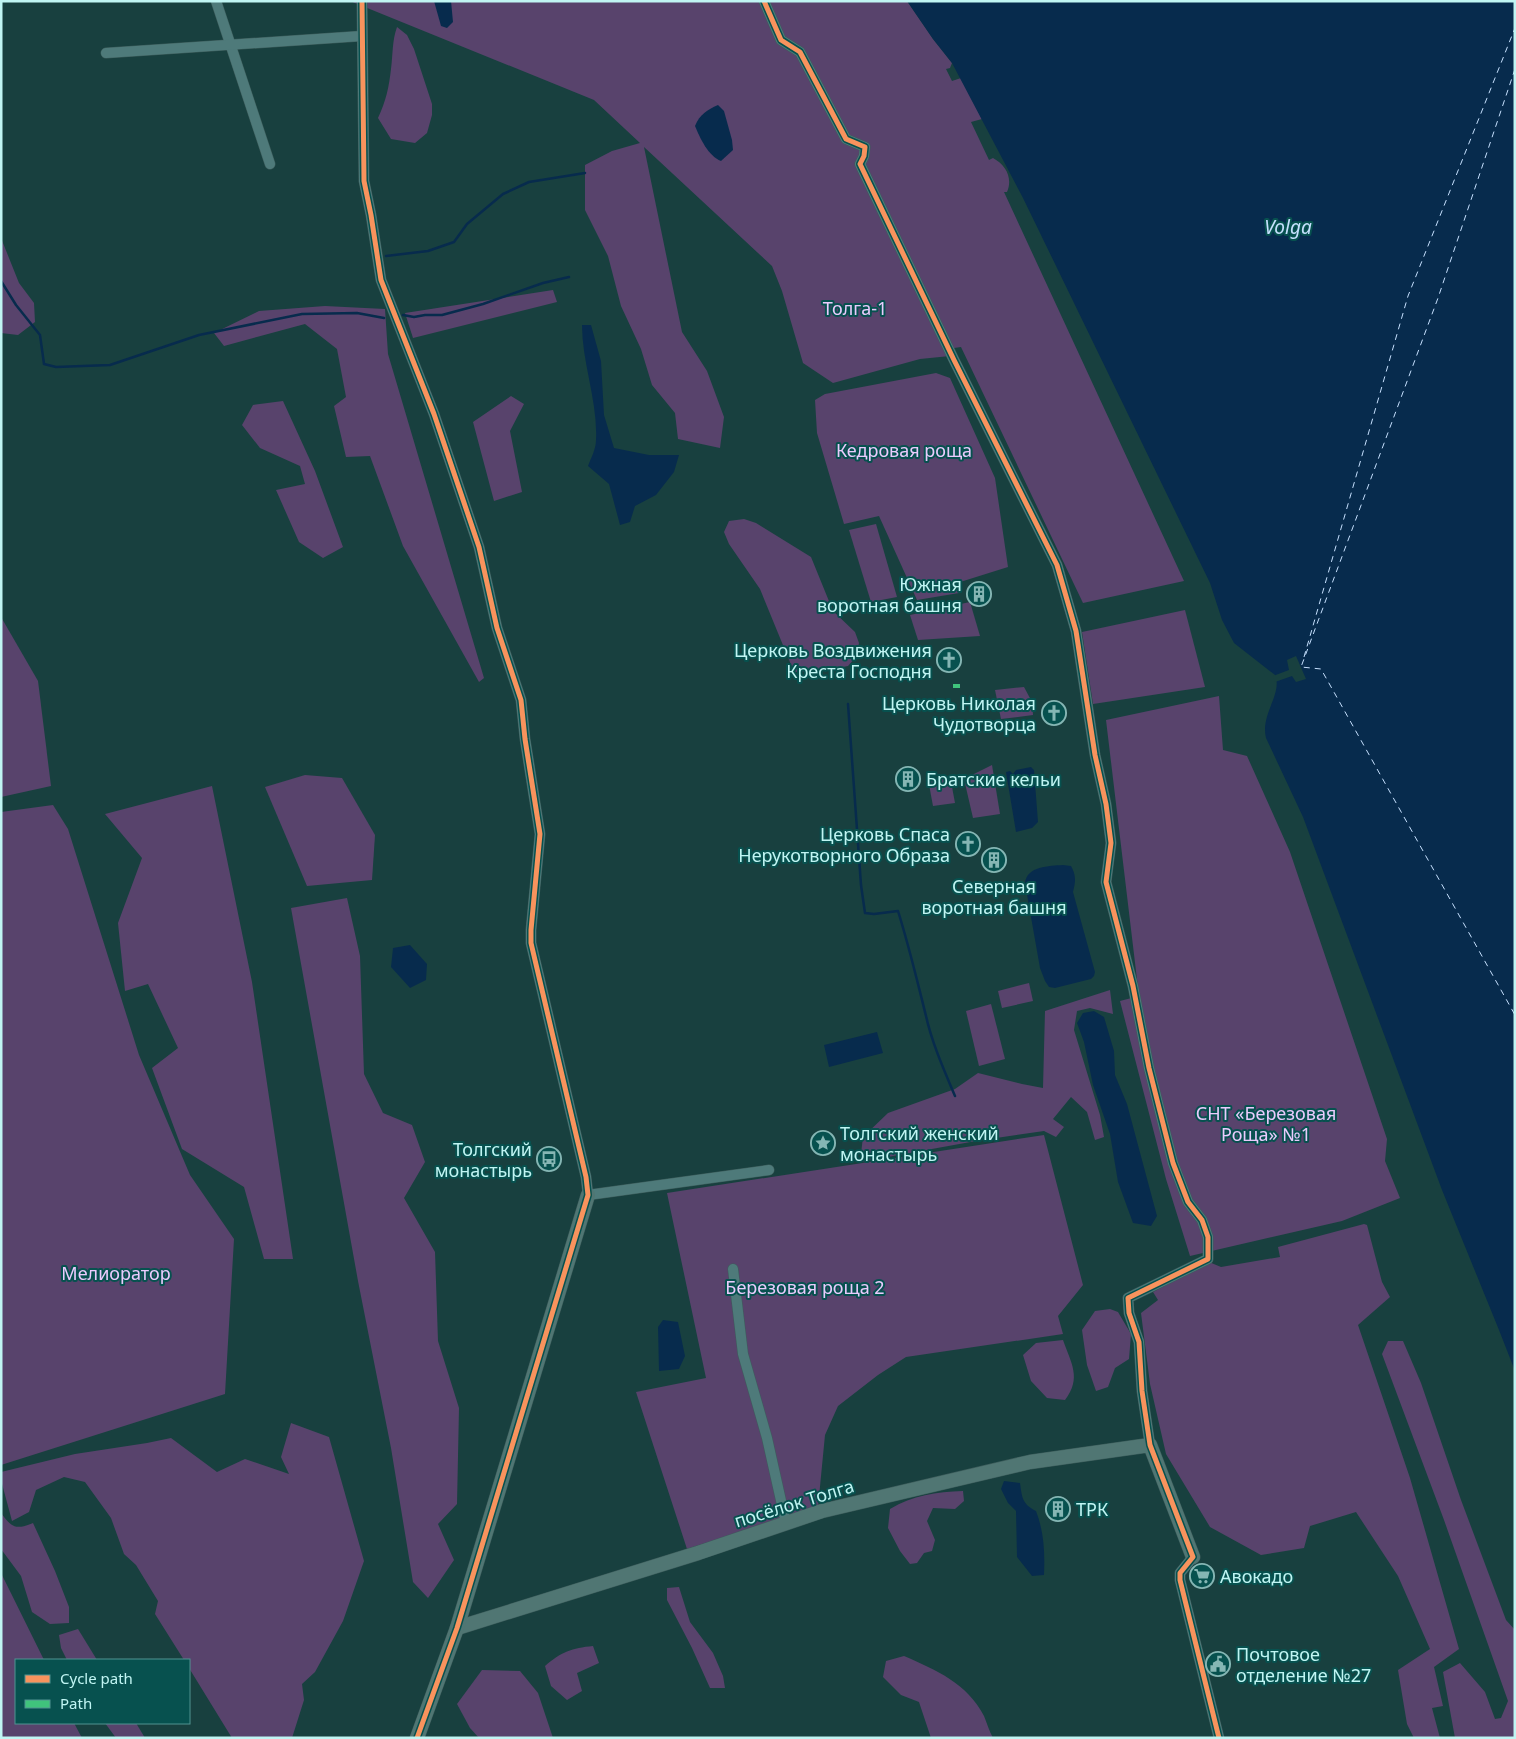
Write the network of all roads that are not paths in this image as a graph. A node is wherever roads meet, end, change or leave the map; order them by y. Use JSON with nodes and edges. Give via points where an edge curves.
{"nodes":[{"id":1,"x":216,"y":1,"type":"edge"},
{"id":2,"x":362,"y":1,"type":"edge"},
{"id":3,"x":764,"y":1,"type":"edge"},
{"id":4,"x":362,"y":36,"type":"junction"},
{"id":5,"x":230,"y":45,"type":"junction"},
{"id":6,"x":106,"y":53,"type":"dead end"},
{"id":7,"x":270,"y":164,"type":"dead end"},
{"id":8,"x":769,"y":1170,"type":"dead end"},
{"id":9,"x":588,"y":1195,"type":"junction"},
{"id":10,"x":732,"y":1269,"type":"dead end"},
{"id":11,"x":1150,"y":1445,"type":"junction"},
{"id":12,"x":786,"y":1523,"type":"junction"},
{"id":13,"x":1193,"y":1557,"type":"joint"},
{"id":14,"x":457,"y":1628,"type":"junction"},
{"id":15,"x":417,"y":1738,"type":"edge"},
{"id":16,"x":1219,"y":1738,"type":"edge"}],
"edges":[{"from":1,"to":5,"type":"street"},
{"from":2,"to":4,"type":"street"},
{"from":3,"to":11,"type":"street","via":[[780,40],[800,52],[846,139],[865,147],[860,164],[1057,565],[1076,631],[1111,843],[1106,882],[1173,1162],[1188,1202],[1202,1220],[1209,1243],[1208,1259],[1128,1298],[1138,1342]]},
{"from":4,"to":5,"type":"street"},
{"from":4,"to":9,"type":"street","via":[[364,181],[381,280],[434,414],[480,547],[497,628],[521,700],[540,834],[531,943]]},
{"from":5,"to":6,"type":"street"},
{"from":5,"to":7,"type":"street"},
{"from":8,"to":9,"type":"street"},
{"from":9,"to":14,"type":"street"},
{"from":10,"to":12,"type":"street","via":[[743,1354],[767,1438]]},
{"from":11,"to":12,"type":"street","name":"посёлок Толга","via":[[1030,1462],[822,1511]]},
{"from":11,"to":13,"type":"street"},
{"from":12,"to":14,"type":"street","name":"посёлок Толга"},
{"from":13,"to":16,"type":"street","via":[[1180,1574],[1180,1580]]},
{"from":14,"to":15,"type":"street"}]}
